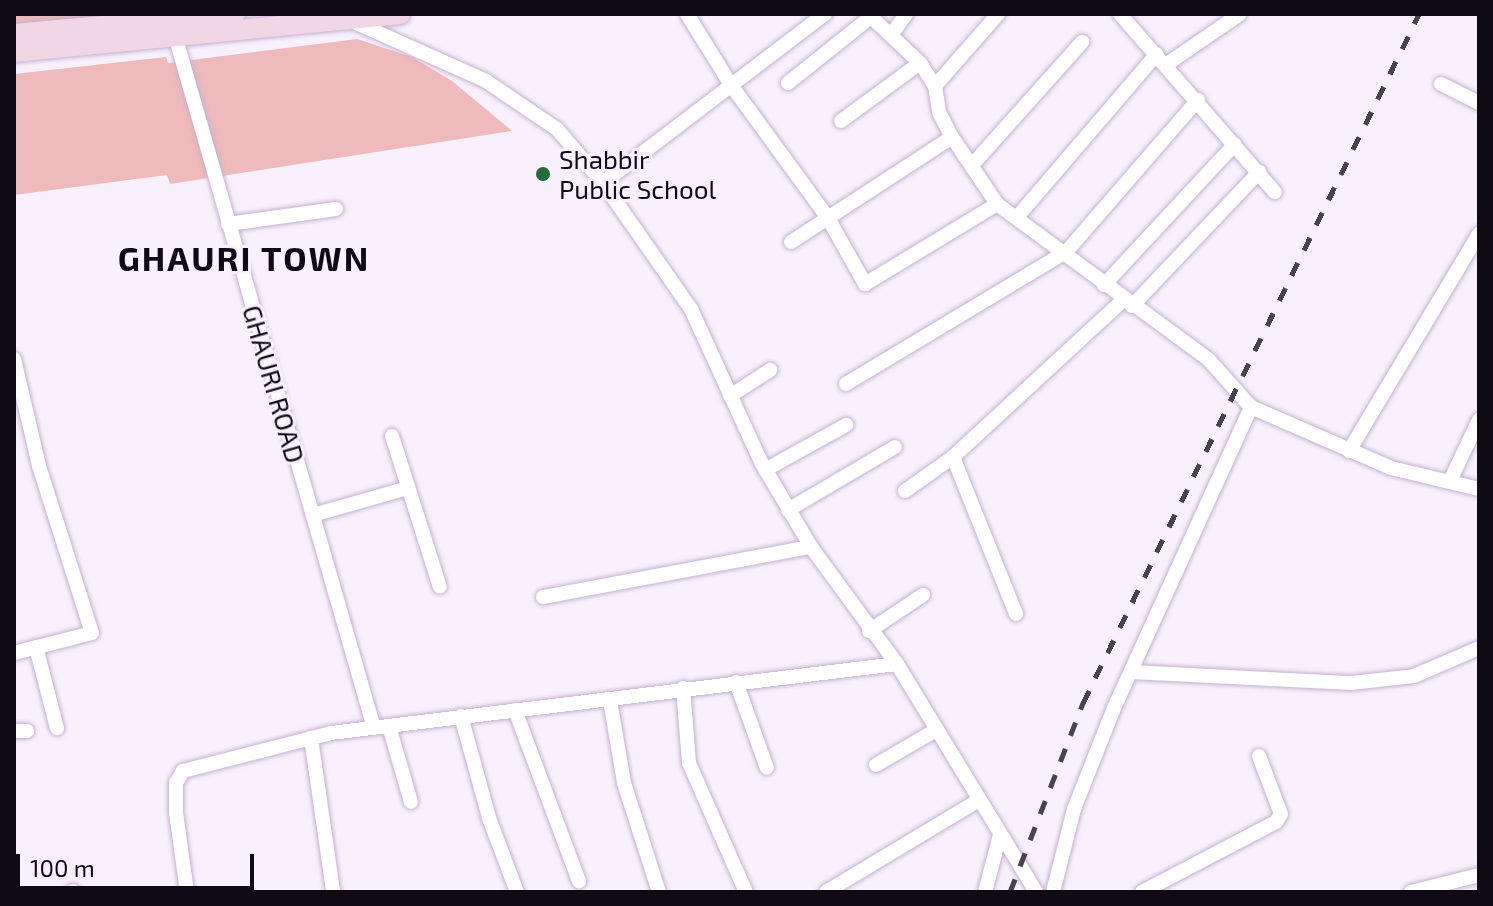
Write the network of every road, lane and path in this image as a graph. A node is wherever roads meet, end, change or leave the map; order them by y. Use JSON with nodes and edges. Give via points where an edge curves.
{"nodes":[{"id":1,"x":235,"y":14,"type":"edge"},
{"id":2,"x":400,"y":14,"type":"edge"},
{"id":3,"x":687,"y":14,"type":"edge"},
{"id":4,"x":825,"y":14,"type":"edge"},
{"id":5,"x":906,"y":14,"type":"edge"},
{"id":6,"x":998,"y":14,"type":"edge"},
{"id":7,"x":1240,"y":14,"type":"edge"},
{"id":8,"x":870,"y":15,"type":"edge"},
{"id":9,"x":1123,"y":15,"type":"edge"},
{"id":10,"x":338,"y":17,"type":"edge"},
{"id":11,"x":14,"y":34,"type":"edge"},
{"id":12,"x":891,"y":35,"type":"junction"},
{"id":13,"x":176,"y":39,"type":"junction"},
{"id":14,"x":1082,"y":42,"type":"dead end"},
{"id":15,"x":14,"y":52,"type":"edge"},
{"id":16,"x":1162,"y":59,"type":"junction"},
{"id":17,"x":920,"y":63,"type":"junction"},
{"id":18,"x":788,"y":83,"type":"dead end"},
{"id":19,"x":1441,"y":84,"type":"dead end"},
{"id":20,"x":731,"y":85,"type":"junction"},
{"id":21,"x":935,"y":86,"type":"junction"},
{"id":22,"x":1198,"y":100,"type":"junction"},
{"id":23,"x":1479,"y":103,"type":"edge"},
{"id":24,"x":841,"y":121,"type":"dead end"},
{"id":25,"x":952,"y":137,"type":"junction"},
{"id":26,"x":1235,"y":144,"type":"junction"},
{"id":27,"x":973,"y":164,"type":"junction"},
{"id":28,"x":1259,"y":172,"type":"junction"},
{"id":29,"x":603,"y":183,"type":"junction"},
{"id":30,"x":1275,"y":192,"type":"dead end"},
{"id":31,"x":997,"y":204,"type":"junction"},
{"id":32,"x":336,"y":209,"type":"dead end"},
{"id":33,"x":1018,"y":216,"type":"junction"},
{"id":34,"x":828,"y":218,"type":"junction"},
{"id":35,"x":228,"y":224,"type":"junction"},
{"id":36,"x":1479,"y":234,"type":"edge"},
{"id":37,"x":791,"y":242,"type":"dead end"},
{"id":38,"x":1067,"y":251,"type":"junction"},
{"id":39,"x":1104,"y":285,"type":"junction"},
{"id":40,"x":1128,"y":302,"type":"junction"},
{"id":41,"x":14,"y":359,"type":"edge"},
{"id":42,"x":770,"y":370,"type":"dead end"},
{"id":43,"x":846,"y":384,"type":"dead end"},
{"id":44,"x":730,"y":396,"type":"junction"},
{"id":45,"x":1251,"y":407,"type":"junction"},
{"id":46,"x":1479,"y":420,"type":"edge"},
{"id":47,"x":846,"y":425,"type":"dead end"},
{"id":48,"x":392,"y":436,"type":"dead end"},
{"id":49,"x":895,"y":447,"type":"dead end"},
{"id":50,"x":1349,"y":451,"type":"junction"},
{"id":51,"x":953,"y":457,"type":"junction"},
{"id":52,"x":765,"y":470,"type":"junction"},
{"id":53,"x":1450,"y":481,"type":"junction"},
{"id":54,"x":408,"y":488,"type":"junction"},
{"id":55,"x":1479,"y":489,"type":"edge"},
{"id":56,"x":905,"y":491,"type":"dead end"},
{"id":57,"x":788,"y":510,"type":"junction"},
{"id":58,"x":313,"y":515,"type":"junction"},
{"id":59,"x":811,"y":547,"type":"junction"},
{"id":60,"x":440,"y":587,"type":"dead end"},
{"id":61,"x":923,"y":595,"type":"dead end"},
{"id":62,"x":543,"y":597,"type":"dead end"},
{"id":63,"x":1016,"y":614,"type":"dead end"},
{"id":64,"x":869,"y":631,"type":"junction"},
{"id":65,"x":36,"y":647,"type":"junction"},
{"id":66,"x":1479,"y":648,"type":"edge"},
{"id":67,"x":14,"y":653,"type":"edge"},
{"id":68,"x":897,"y":664,"type":"junction"},
{"id":69,"x":1131,"y":672,"type":"junction"},
{"id":70,"x":736,"y":682,"type":"junction"},
{"id":71,"x":683,"y":688,"type":"junction"},
{"id":72,"x":610,"y":700,"type":"junction"},
{"id":73,"x":515,"y":710,"type":"junction"},
{"id":74,"x":461,"y":716,"type":"junction"},
{"id":75,"x":381,"y":727,"type":"junction"},
{"id":76,"x":57,"y":728,"type":"dead end"},
{"id":77,"x":936,"y":730,"type":"junction"},
{"id":78,"x":311,"y":738,"type":"junction"},
{"id":79,"x":1259,"y":756,"type":"dead end"},
{"id":80,"x":876,"y":765,"type":"dead end"},
{"id":81,"x":767,"y":768,"type":"dead end"},
{"id":82,"x":979,"y":800,"type":"junction"},
{"id":83,"x":411,"y":802,"type":"dead end"},
{"id":84,"x":1000,"y":835,"type":"junction"},
{"id":85,"x":1479,"y":875,"type":"edge"},
{"id":86,"x":579,"y":881,"type":"dead end"},
{"id":87,"x":333,"y":891,"type":"edge"},
{"id":88,"x":187,"y":892,"type":"edge"},
{"id":89,"x":517,"y":892,"type":"edge"},
{"id":90,"x":659,"y":892,"type":"edge"},
{"id":91,"x":746,"y":892,"type":"edge"},
{"id":92,"x":826,"y":892,"type":"edge"},
{"id":93,"x":985,"y":892,"type":"edge"},
{"id":94,"x":1036,"y":892,"type":"edge"},
{"id":95,"x":1053,"y":892,"type":"edge"},
{"id":96,"x":1142,"y":892,"type":"edge"},
{"id":97,"x":1411,"y":892,"type":"edge"}],
"edges":[{"from":1,"to":11,"type":"main road"},
{"from":2,"to":10,"type":"main road"},
{"from":3,"to":20,"type":"street"},
{"from":4,"to":20,"type":"street"},
{"from":5,"to":12,"type":"street"},
{"from":6,"to":21,"type":"street"},
{"from":7,"to":16,"type":"street"},
{"from":8,"to":12,"type":"street"},
{"from":8,"to":18,"type":"street"},
{"from":9,"to":16,"type":"street"},
{"from":10,"to":13,"type":"main road"},
{"from":10,"to":29,"type":"street","via":[[486,81],[557,129]]},
{"from":12,"to":17,"type":"street"},
{"from":13,"to":15,"type":"main road"},
{"from":13,"to":35,"type":"street","name":"GHAURI ROAD"},
{"from":14,"to":27,"type":"street"},
{"from":16,"to":22,"type":"street"},
{"from":16,"to":33,"type":"street"},
{"from":17,"to":21,"type":"street"},
{"from":17,"to":24,"type":"street"},
{"from":19,"to":23,"type":"street"},
{"from":20,"to":29,"type":"street"},
{"from":20,"to":34,"type":"street"},
{"from":21,"to":25,"type":"street","via":[[939,112]]},
{"from":22,"to":26,"type":"street"},
{"from":22,"to":38,"type":"street"},
{"from":25,"to":27,"type":"street"},
{"from":25,"to":34,"type":"street"},
{"from":26,"to":28,"type":"street"},
{"from":26,"to":39,"type":"street"},
{"from":27,"to":31,"type":"street"},
{"from":28,"to":30,"type":"street"},
{"from":28,"to":40,"type":"street"},
{"from":29,"to":44,"type":"street","via":[[691,309]]},
{"from":31,"to":33,"type":"street"},
{"from":31,"to":34,"type":"street","via":[[865,284]]},
{"from":32,"to":35,"type":"street"},
{"from":33,"to":38,"type":"street"},
{"from":34,"to":37,"type":"street"},
{"from":35,"to":58,"type":"street","name":"GHAURI ROAD"},
{"from":36,"to":50,"type":"street"},
{"from":38,"to":39,"type":"street"},
{"from":38,"to":43,"type":"street"},
{"from":39,"to":40,"type":"street"},
{"from":40,"to":45,"type":"street","via":[[1209,360]]},
{"from":40,"to":51,"type":"street"},
{"from":41,"to":65,"type":"street","via":[[39,466],[92,633]]},
{"from":42,"to":44,"type":"street"},
{"from":44,"to":52,"type":"street"},
{"from":45,"to":50,"type":"street"},
{"from":45,"to":69,"type":"street"},
{"from":46,"to":53,"type":"street"},
{"from":47,"to":52,"type":"street"},
{"from":48,"to":54,"type":"street"},
{"from":49,"to":57,"type":"street"},
{"from":50,"to":53,"type":"street","via":[[1391,468]]},
{"from":51,"to":56,"type":"street"},
{"from":51,"to":63,"type":"street"},
{"from":52,"to":57,"type":"street"},
{"from":53,"to":55,"type":"street"},
{"from":54,"to":58,"type":"street"},
{"from":54,"to":60,"type":"street"},
{"from":57,"to":59,"type":"street"},
{"from":58,"to":75,"type":"street","name":"GHAURI ROAD"},
{"from":59,"to":62,"type":"street"},
{"from":59,"to":64,"type":"street"},
{"from":61,"to":64,"type":"street"},
{"from":64,"to":68,"type":"street"},
{"from":65,"to":67,"type":"street"},
{"from":65,"to":76,"type":"street"},
{"from":66,"to":69,"type":"street","via":[[1414,676],[1367,682]]},
{"from":68,"to":70,"type":"street"},
{"from":68,"to":77,"type":"street"},
{"from":69,"to":95,"type":"street","via":[[1074,809]]},
{"from":70,"to":71,"type":"street"},
{"from":70,"to":81,"type":"street"},
{"from":71,"to":72,"type":"street"},
{"from":71,"to":91,"type":"street","via":[[689,763]]},
{"from":72,"to":73,"type":"street"},
{"from":72,"to":90,"type":"street","via":[[624,783]]},
{"from":73,"to":74,"type":"street"},
{"from":73,"to":86,"type":"street"},
{"from":74,"to":75,"type":"street"},
{"from":74,"to":89,"type":"street","via":[[489,818]]},
{"from":75,"to":78,"type":"street"},
{"from":75,"to":83,"type":"street","name":"GHAURI ROAD"},
{"from":77,"to":80,"type":"street"},
{"from":77,"to":82,"type":"street"},
{"from":78,"to":87,"type":"street"},
{"from":78,"to":88,"type":"street","via":[[183,771],[176,783],[176,813]]},
{"from":79,"to":96,"type":"street","via":[[1281,814],[1276,822]]},
{"from":82,"to":84,"type":"street"},
{"from":82,"to":92,"type":"street"},
{"from":84,"to":93,"type":"street"},
{"from":84,"to":94,"type":"street"},
{"from":85,"to":97,"type":"street"}]}
